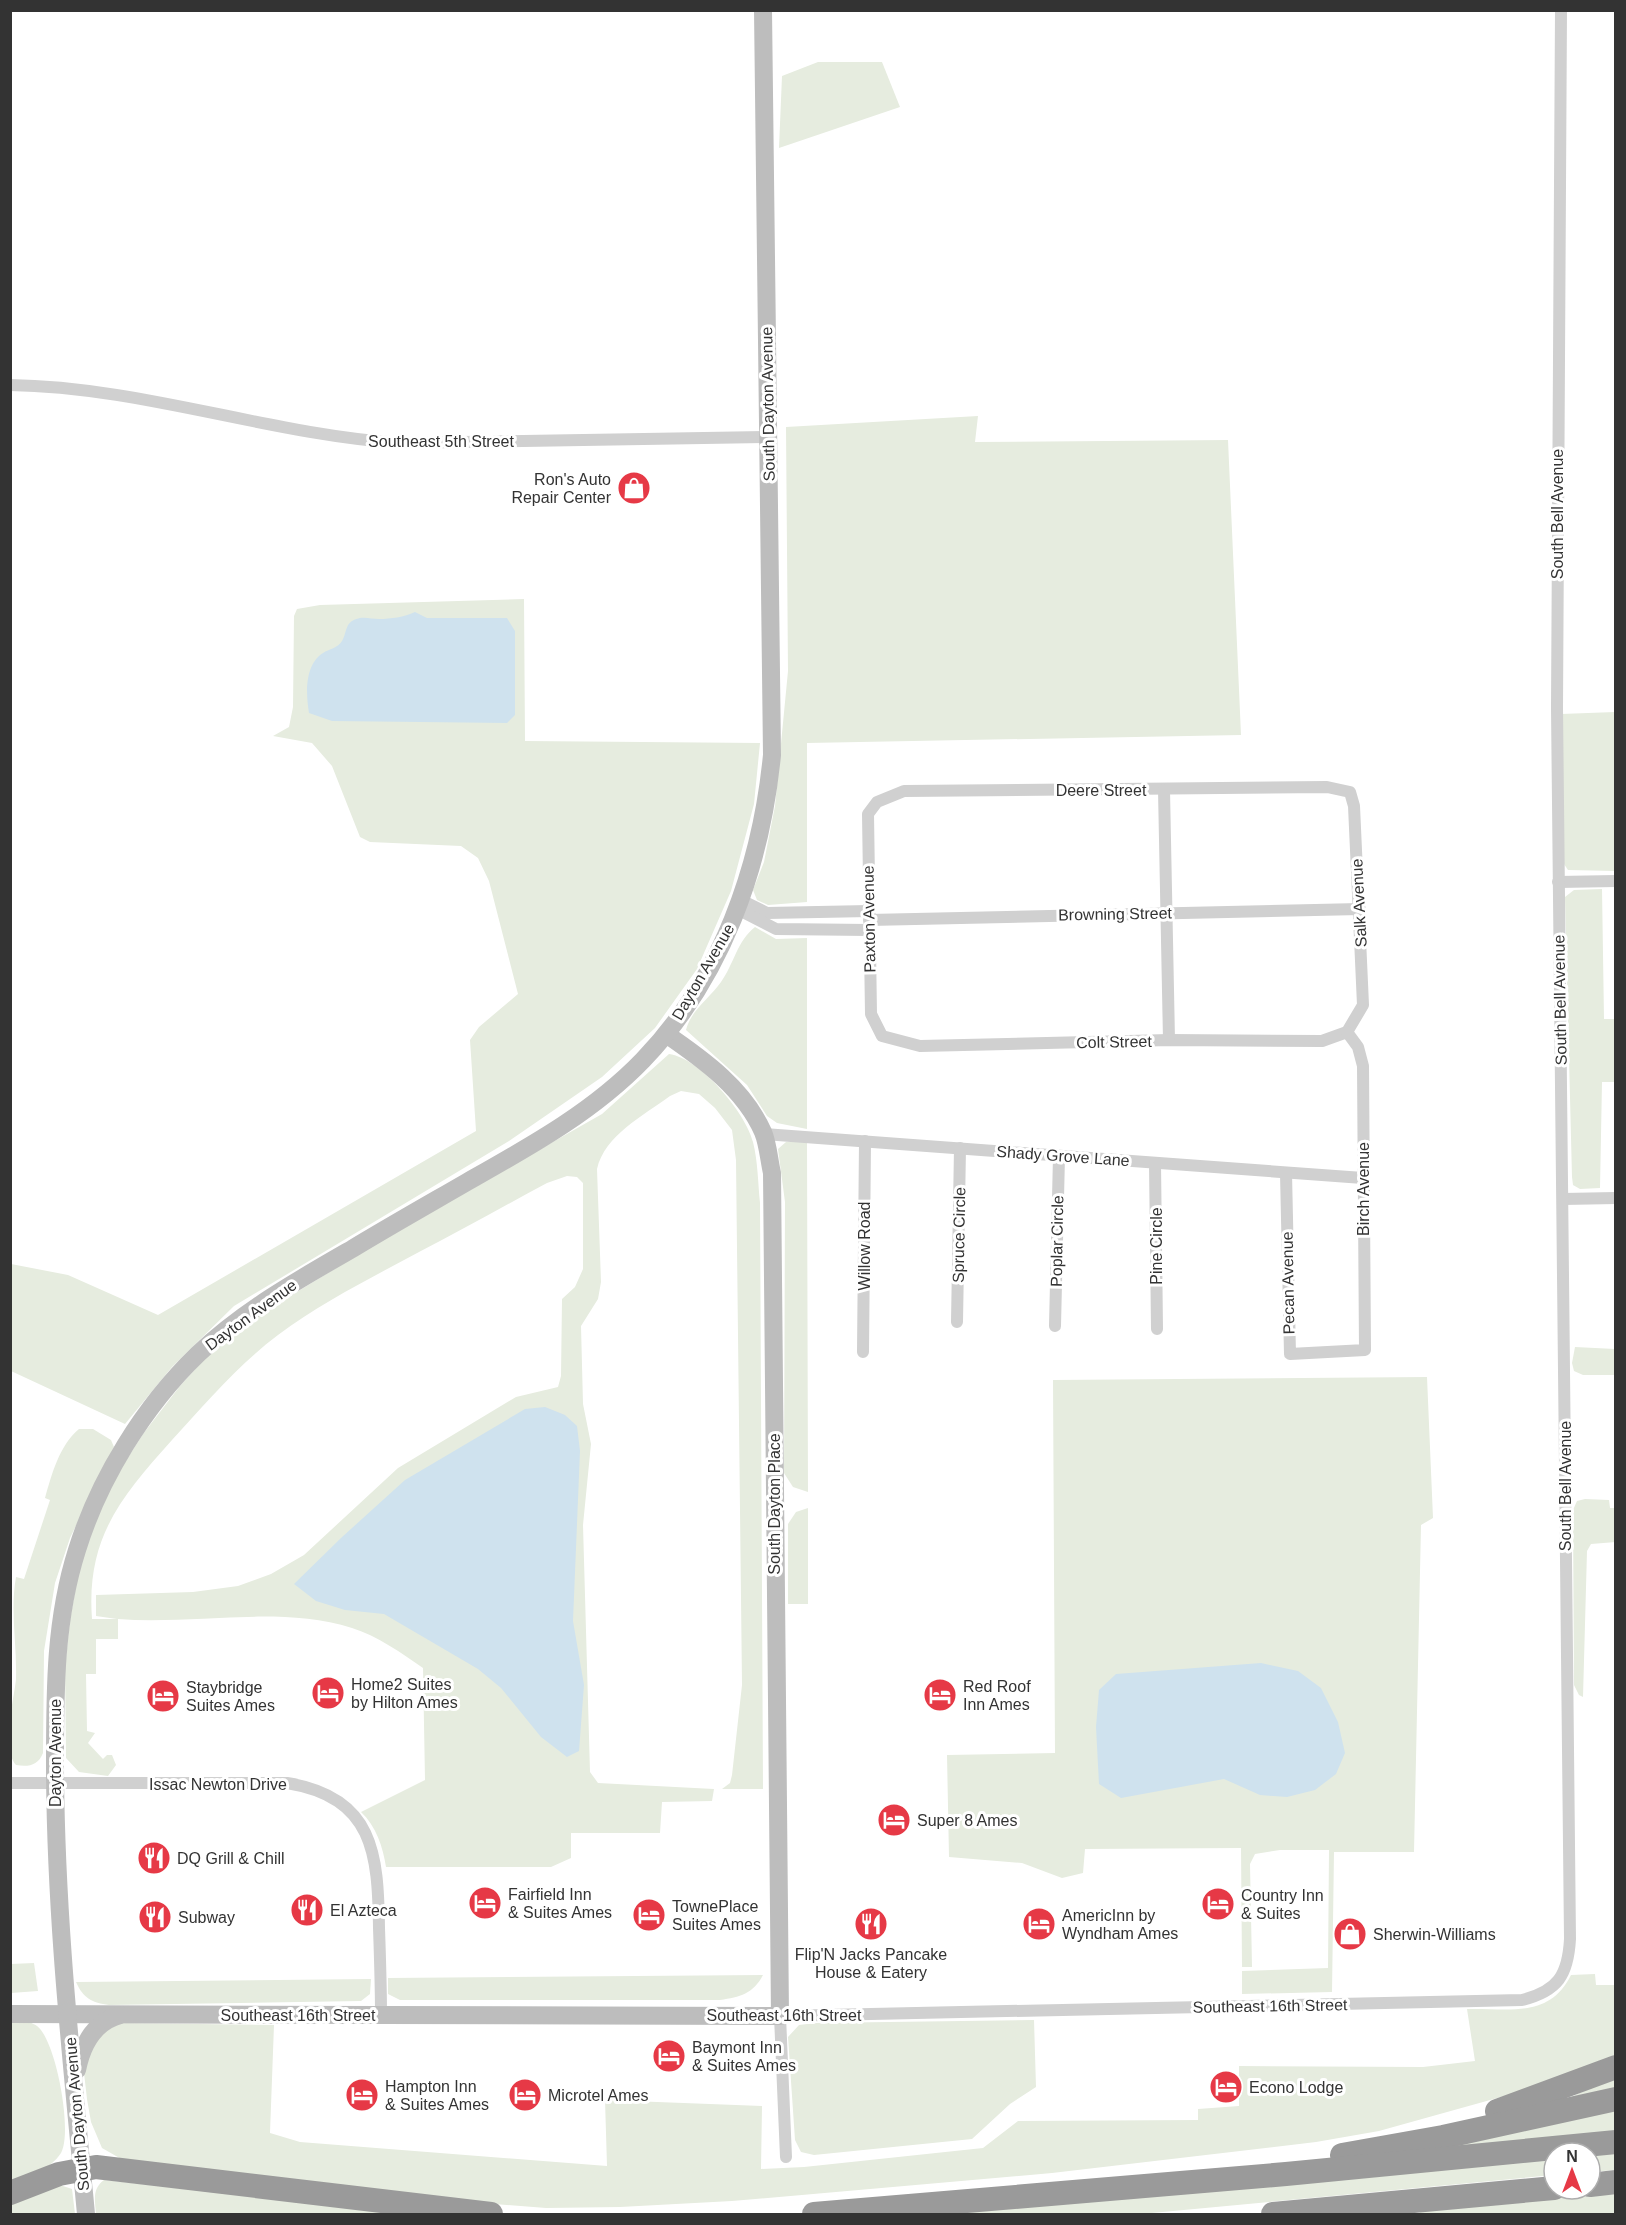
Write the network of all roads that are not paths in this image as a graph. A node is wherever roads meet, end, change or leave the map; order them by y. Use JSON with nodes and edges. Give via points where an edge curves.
{"nodes":[{"id":1,"x":763,"y":10,"type":"edge"},
{"id":2,"x":1561,"y":10,"type":"edge"},
{"id":3,"x":10,"y":385,"type":"edge"},
{"id":4,"x":769,"y":437,"type":"junction"},
{"id":5,"x":1328,"y":787,"type":"joint"},
{"id":6,"x":1164,"y":790,"type":"junction"},
{"id":7,"x":768,"y":796,"type":"joint"},
{"id":8,"x":877,"y":802,"type":"joint"},
{"id":9,"x":1616,"y":881,"type":"edge"},
{"id":10,"x":1558,"y":882,"type":"junction"},
{"id":11,"x":739,"y":904,"type":"junction"},
{"id":12,"x":1360,"y":909,"type":"junction"},
{"id":13,"x":1167,"y":913,"type":"junction"},
{"id":14,"x":869,"y":920,"type":"junction"},
{"id":15,"x":1347,"y":1032,"type":"junction"},
{"id":16,"x":666,"y":1034,"type":"junction"},
{"id":17,"x":882,"y":1036,"type":"joint"},
{"id":18,"x":1169,"y":1040,"type":"junction"},
{"id":19,"x":764,"y":1134,"type":"junction"},
{"id":20,"x":865,"y":1141,"type":"junction"},
{"id":21,"x":960,"y":1148,"type":"junction"},
{"id":22,"x":1059,"y":1156,"type":"junction"},
{"id":23,"x":1155,"y":1163,"type":"junction"},
{"id":24,"x":1286,"y":1173,"type":"junction"},
{"id":25,"x":1363,"y":1178,"type":"junction"},
{"id":26,"x":1616,"y":1198,"type":"edge"},
{"id":27,"x":1563,"y":1199,"type":"junction"},
{"id":28,"x":957,"y":1322,"type":"dead end"},
{"id":29,"x":1055,"y":1326,"type":"dead end"},
{"id":30,"x":1157,"y":1329,"type":"dead end"},
{"id":31,"x":1365,"y":1350,"type":"joint"},
{"id":32,"x":863,"y":1352,"type":"dead end"},
{"id":33,"x":10,"y":1784,"type":"edge"},
{"id":34,"x":55,"y":1784,"type":"junction"},
{"id":35,"x":1554,"y":1986,"type":"joint"},
{"id":36,"x":10,"y":2014,"type":"edge"},
{"id":37,"x":67,"y":2014,"type":"junction"},
{"id":38,"x":126,"y":2014,"type":"junction"},
{"id":39,"x":381,"y":2015,"type":"junction"},
{"id":40,"x":780,"y":2016,"type":"junction"},
{"id":41,"x":1616,"y":2067,"type":"edge"},
{"id":42,"x":74,"y":2090,"type":"junction"},
{"id":43,"x":1616,"y":2099,"type":"edge"},
{"id":44,"x":1616,"y":2142,"type":"edge"},
{"id":45,"x":1351,"y":2154,"type":"junction"},
{"id":46,"x":786,"y":2157,"type":"dead end"},
{"id":47,"x":82,"y":2169,"type":"junction"},
{"id":48,"x":1113,"y":2189,"type":"junction"},
{"id":49,"x":1542,"y":2189,"type":"edge"},
{"id":50,"x":10,"y":2193,"type":"edge"},
{"id":51,"x":86,"y":2214,"type":"edge"},
{"id":52,"x":491,"y":2214,"type":"edge"},
{"id":53,"x":814,"y":2214,"type":"edge"},
{"id":54,"x":1273,"y":2214,"type":"edge"}],
"edges":[{"from":1,"to":4,"type":"main road","name":"South Dayton Avenue"},
{"from":2,"to":10,"type":"street","name":"South Bell Avenue"},
{"from":3,"to":4,"type":"street","name":"Southeast 5th Street","via":[[117,394],[367,441]]},
{"from":4,"to":7,"type":"main road","name":"South Dayton Avenue","via":[[772,755]]},
{"from":5,"to":6,"type":"street","name":"Deere Street"},
{"from":5,"to":12,"type":"street","name":"Salk Avenue","via":[[1350,792],[1354,806]]},
{"from":6,"to":8,"type":"street","name":"Deere Street","via":[[904,791]]},
{"from":6,"to":13,"type":"street"},
{"from":7,"to":11,"type":"main road","name":"Dayton Avenue"},
{"from":8,"to":14,"type":"street","name":"Paxton Avenue","via":[[868,814]]},
{"from":9,"to":10,"type":"street"},
{"from":10,"to":27,"type":"street","name":"South Bell Avenue"},
{"from":11,"to":14,"type":"street","name":"Browning Street","via":[[767,913]]},
{"from":11,"to":14,"type":"street","name":"Browning Street","via":[[776,929]]},
{"from":11,"to":16,"type":"main road","name":"Dayton Avenue","via":[[691,1000]]},
{"from":12,"to":13,"type":"street","name":"Browning Street"},
{"from":12,"to":15,"type":"street","name":"Salk Avenue","via":[[1363,1005]]},
{"from":13,"to":14,"type":"street","name":"Browning Street"},
{"from":13,"to":18,"type":"street"},
{"from":14,"to":17,"type":"street","name":"Paxton Avenue","via":[[871,1014]]},
{"from":15,"to":18,"type":"street","name":"Colt Street","via":[[1322,1041]]},
{"from":15,"to":25,"type":"street","name":"Birch Avenue","via":[[1358,1047],[1363,1066]]},
{"from":16,"to":19,"type":"main road","name":"South Dayton Place","via":[[718,1072],[746,1104]]},
{"from":16,"to":34,"type":"main road","name":"Dayton Avenue","via":[[640,1064],[589,1107],[535,1144],[288,1286],[207,1347],[166,1388],[128,1442],[100,1495],[78,1545],[63,1598],[57,1651]]},
{"from":17,"to":18,"type":"street","name":"Colt Street","via":[[920,1046]]},
{"from":19,"to":20,"type":"street","name":"Shady Grove Lane"},
{"from":19,"to":40,"type":"main road","name":"South Dayton Place","via":[[772,1173]]},
{"from":20,"to":21,"type":"street","name":"Shady Grove Lane"},
{"from":20,"to":32,"type":"street","name":"Willow Road"},
{"from":21,"to":22,"type":"street","name":"Shady Grove Lane"},
{"from":21,"to":28,"type":"street","name":"Spruce Circle"},
{"from":22,"to":23,"type":"street","name":"Shady Grove Lane"},
{"from":22,"to":29,"type":"street","name":"Poplar Circle"},
{"from":23,"to":24,"type":"street","name":"Shady Grove Lane"},
{"from":23,"to":30,"type":"street","name":"Pine Circle"},
{"from":24,"to":25,"type":"street","name":"Shady Grove Lane"},
{"from":24,"to":31,"type":"street","name":"Pecan Avenue","via":[[1290,1354]]},
{"from":25,"to":31,"type":"street","name":"Birch Avenue"},
{"from":26,"to":27,"type":"street"},
{"from":27,"to":35,"type":"street","name":"South Bell Avenue","via":[[1569,1957]]},
{"from":33,"to":34,"type":"street","name":"Issac Newton Drive"},
{"from":34,"to":37,"type":"main road","name":"Dayton Avenue"},
{"from":34,"to":39,"type":"street","name":"Issac Newton Drive","via":[[288,1783],[309,1786],[338,1802],[362,1825],[375,1856]]},
{"from":35,"to":40,"type":"street","name":"Southeast 16th Street","via":[[1542,1995],[1522,2000]]},
{"from":36,"to":37,"type":"main road","name":"Southeast 16th Street"},
{"from":37,"to":38,"type":"main road","name":"Southeast 16th Street"},
{"from":37,"to":42,"type":"main road","name":"South Dayton Avenue"},
{"from":38,"to":39,"type":"main road","name":"Southeast 16th Street"},
{"from":38,"to":42,"type":"main road","via":[[106,2021],[92,2033],[81,2051]]},
{"from":39,"to":40,"type":"main road","name":"Southeast 16th Street"},
{"from":40,"to":46,"type":"street"},
{"from":41,"to":45,"type":"highway","via":[[1518,2105]]},
{"from":42,"to":47,"type":"main road","name":"South Dayton Avenue"},
{"from":43,"to":45,"type":"highway"},
{"from":44,"to":48,"type":"highway"},
{"from":45,"to":48,"type":"highway"},
{"from":47,"to":50,"type":"highway"},
{"from":47,"to":51,"type":"main road","name":"South Dayton Avenue"},
{"from":47,"to":52,"type":"highway","via":[[96,2167]]},
{"from":48,"to":53,"type":"highway"},
{"from":49,"to":54,"type":"highway"}]}
